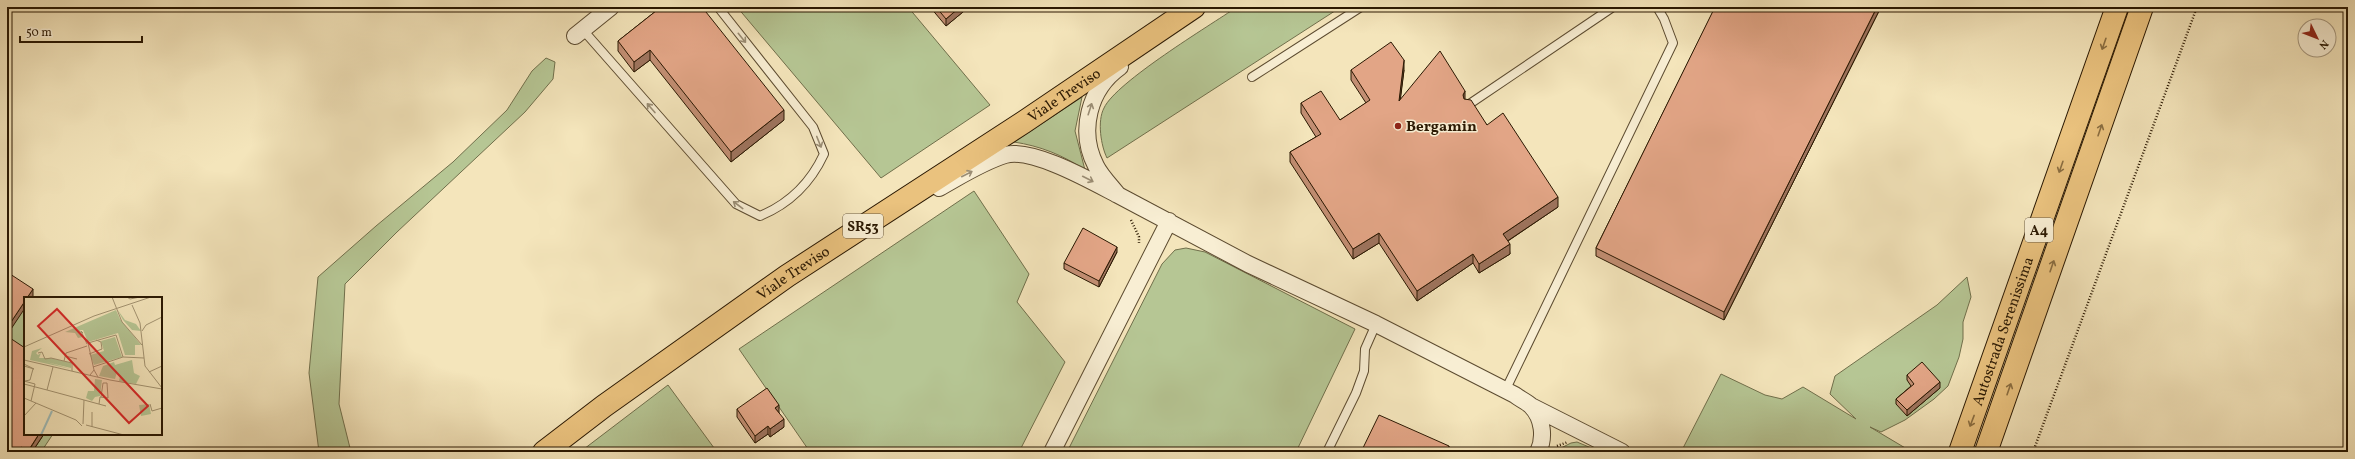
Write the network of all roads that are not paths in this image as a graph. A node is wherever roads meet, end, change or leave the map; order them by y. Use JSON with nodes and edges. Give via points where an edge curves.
{"nodes":[{"id":1,"x":611,"y":7,"type":"edge"},
{"id":2,"x":718,"y":7,"type":"edge"},
{"id":3,"x":1361,"y":7,"type":"edge"},
{"id":4,"x":1613,"y":7,"type":"edge"},
{"id":5,"x":1657,"y":7,"type":"edge"},
{"id":6,"x":2116,"y":7,"type":"edge"},
{"id":7,"x":2142,"y":7,"type":"edge"},
{"id":8,"x":1193,"y":8,"type":"edge"},
{"id":9,"x":579,"y":33,"type":"joint"},
{"id":10,"x":1252,"y":77,"type":"dead end"},
{"id":11,"x":1468,"y":105,"type":"edge"},
{"id":12,"x":1118,"y":195,"type":"junction"},
{"id":13,"x":1168,"y":221,"type":"junction"},
{"id":14,"x":787,"y":276,"type":"junction"},
{"id":15,"x":1376,"y":324,"type":"junction"},
{"id":16,"x":1505,"y":391,"type":"junction"},
{"id":17,"x":1531,"y":406,"type":"junction"},
{"id":18,"x":1546,"y":450,"type":"edge"},
{"id":19,"x":544,"y":452,"type":"edge"},
{"id":20,"x":1052,"y":452,"type":"edge"},
{"id":21,"x":1327,"y":452,"type":"edge"},
{"id":22,"x":1622,"y":452,"type":"edge"},
{"id":23,"x":1960,"y":452,"type":"edge"},
{"id":24,"x":1986,"y":452,"type":"edge"}],
"edges":[{"from":1,"to":9,"type":"street"},
{"from":2,"to":9,"type":"lane","one_way":true,"via":[[813,126],[824,154],[815,173],[797,191],[778,208],[760,216],[736,204]]},
{"from":3,"to":10,"type":"lane"},
{"from":4,"to":11,"type":"lane"},
{"from":5,"to":16,"type":"lane","via":[[1673,43]]},
{"from":6,"to":23,"type":"main road","name":"Autostrada Serenissima","number":"A4","one_way":true},
{"from":24,"to":7,"type":"main road","name":"Autostrada Serenissima","number":"A4","one_way":true},
{"from":12,"to":8,"type":"street","one_way":true,"via":[[1096,167],[1090,151],[1088,113],[1096,94],[1109,76],[1169,31]]},
{"from":8,"to":14,"type":"main road","name":"Viale Treviso","number":"SR53","via":[[1024,122]]},
{"from":12,"to":13,"type":"street"},
{"from":14,"to":12,"type":"street","one_way":true,"via":[[869,234],[940,187],[1005,155],[1019,154],[1057,166]]},
{"from":13,"to":15,"type":"street","via":[[1248,264]]},
{"from":13,"to":20,"type":"street"},
{"from":14,"to":19,"type":"main road","name":"Viale Treviso","number":"SR53","via":[[604,406]]},
{"from":15,"to":16,"type":"street"},
{"from":15,"to":21,"type":"lane","via":[[1365,349],[1364,371],[1356,393]]},
{"from":16,"to":17,"type":"street"},
{"from":17,"to":18,"type":"street","via":[[1539,419]]},
{"from":17,"to":22,"type":"street"}]}
